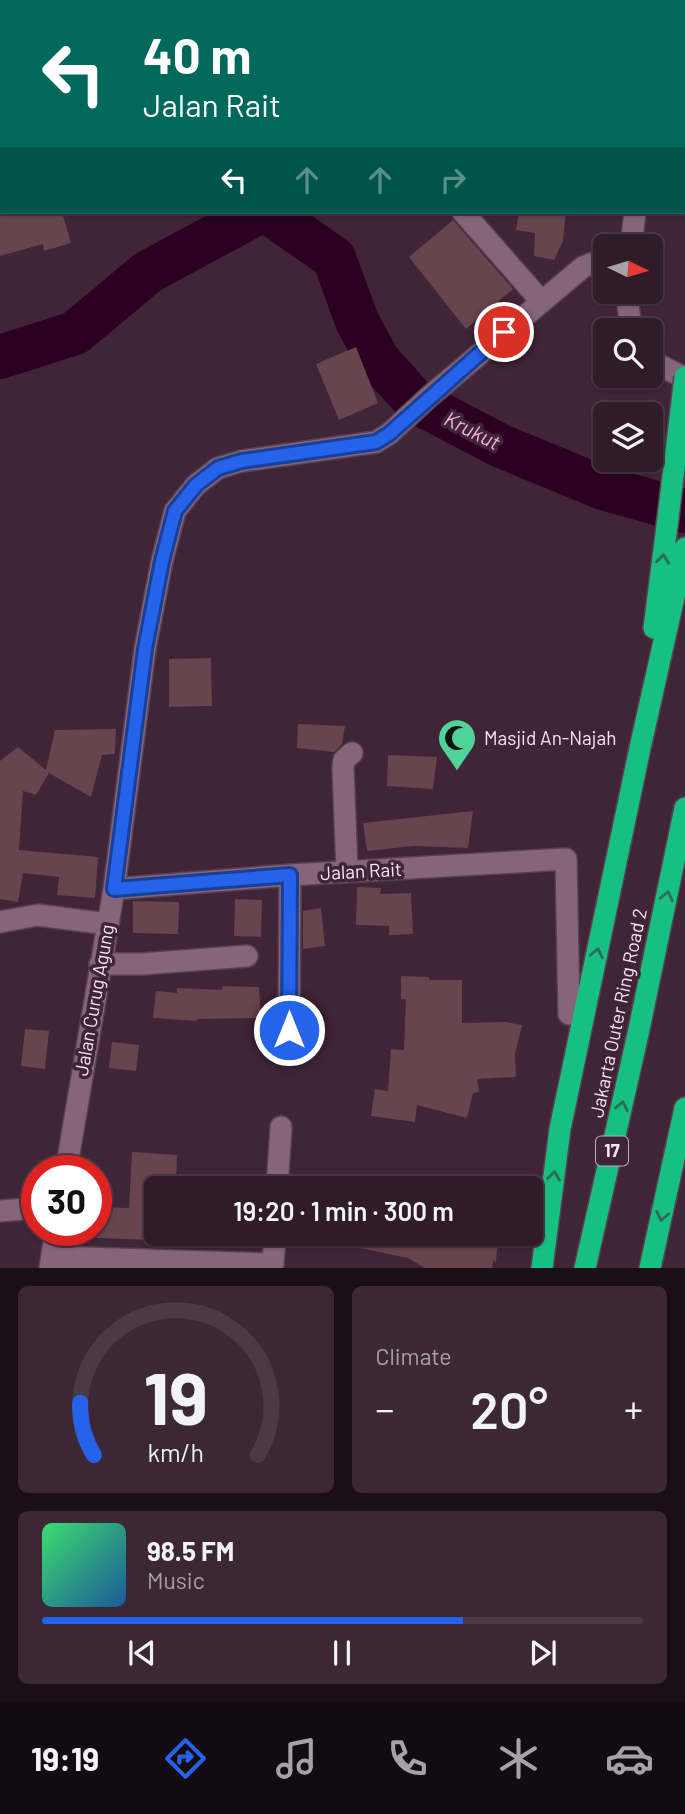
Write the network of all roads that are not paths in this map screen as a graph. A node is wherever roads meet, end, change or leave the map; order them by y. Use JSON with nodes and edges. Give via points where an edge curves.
{"nodes":[{"id":1,"x":465,"y":214,"type":"edge"},
{"id":2,"x":635,"y":214,"type":"edge"},
{"id":3,"x":632,"y":234,"type":"edge"},
{"id":4,"x":593,"y":263,"type":"edge"},
{"id":5,"x":541,"y":301,"type":"junction"},
{"id":6,"x":663,"y":367,"type":"edge"},
{"id":7,"x":685,"y":377,"type":"edge"},
{"id":8,"x":685,"y":548,"type":"edge"},
{"id":9,"x":640,"y":748,"type":"junction"},
{"id":10,"x":352,"y":753,"type":"dead end"},
{"id":11,"x":685,"y":808,"type":"edge"},
{"id":12,"x":347,"y":871,"type":"junction"},
{"id":13,"x":290,"y":875,"type":"junction"},
{"id":14,"x":114,"y":889,"type":"junction"},
{"id":15,"x":0,"y":922,"type":"edge"},
{"id":16,"x":107,"y":924,"type":"junction"},
{"id":17,"x":247,"y":956,"type":"dead end"},
{"id":18,"x":100,"y":964,"type":"junction"},
{"id":19,"x":569,"y":1014,"type":"dead end"},
{"id":20,"x":289,"y":1030,"type":"dead end"},
{"id":21,"x":685,"y":1108,"type":"edge"},
{"id":22,"x":685,"y":1124,"type":"edge"},
{"id":23,"x":281,"y":1128,"type":"dead end"},
{"id":24,"x":69,"y":1155,"type":"edge"},
{"id":25,"x":673,"y":1164,"type":"junction"},
{"id":26,"x":278,"y":1176,"type":"edge"},
{"id":27,"x":21,"y":1209,"type":"edge"},
{"id":28,"x":0,"y":1211,"type":"edge"},
{"id":29,"x":274,"y":1246,"type":"edge"},
{"id":30,"x":51,"y":1262,"type":"edge"},
{"id":31,"x":542,"y":1268,"type":"edge"},
{"id":32,"x":585,"y":1268,"type":"edge"},
{"id":33,"x":650,"y":1268,"type":"edge"}],
"edges":[{"from":1,"to":5,"type":"street"},
{"from":2,"to":3,"type":"street"},
{"from":4,"to":5,"type":"street","name":"Jalan Curug Agung"},
{"from":5,"to":14,"type":"street","name":"Jalan Curug Agung","via":[[376,442],[218,468],[196,485],[175,511],[145,649]]},
{"from":6,"to":7,"type":"street"},
{"from":9,"to":7,"type":"highway","one_way":true,"bridge":true},
{"from":8,"to":9,"type":"highway"},
{"from":31,"to":9,"type":"highway","one_way":true,"via":[[560,1129]]},
{"from":10,"to":12,"type":"street","via":[[342,768]]},
{"from":32,"to":11,"type":"highway","name":"Jakarta Outer Ring Road 2","number":"17","one_way":true},
{"from":12,"to":13,"type":"street","name":"Jalan Rait"},
{"from":12,"to":19,"type":"street","name":"Jalan Rait","via":[[566,859]]},
{"from":13,"to":14,"type":"street","name":"Jalan Rait"},
{"from":13,"to":20,"type":"street"},
{"from":14,"to":16,"type":"street","name":"Jalan Curug Agung"},
{"from":15,"to":16,"type":"street","via":[[38,915]]},
{"from":16,"to":18,"type":"street","name":"Jalan Curug Agung"},
{"from":17,"to":18,"type":"street"},
{"from":18,"to":24,"type":"street","name":"Jalan Curug Agung"},
{"from":21,"to":25,"type":"highway"},
{"from":22,"to":25,"type":"highway"},
{"from":23,"to":26,"type":"street"},
{"from":25,"to":33,"type":"highway","one_way":true},
{"from":27,"to":28,"type":"street"},
{"from":29,"to":30,"type":"street","via":[[273,1264]]}]}
